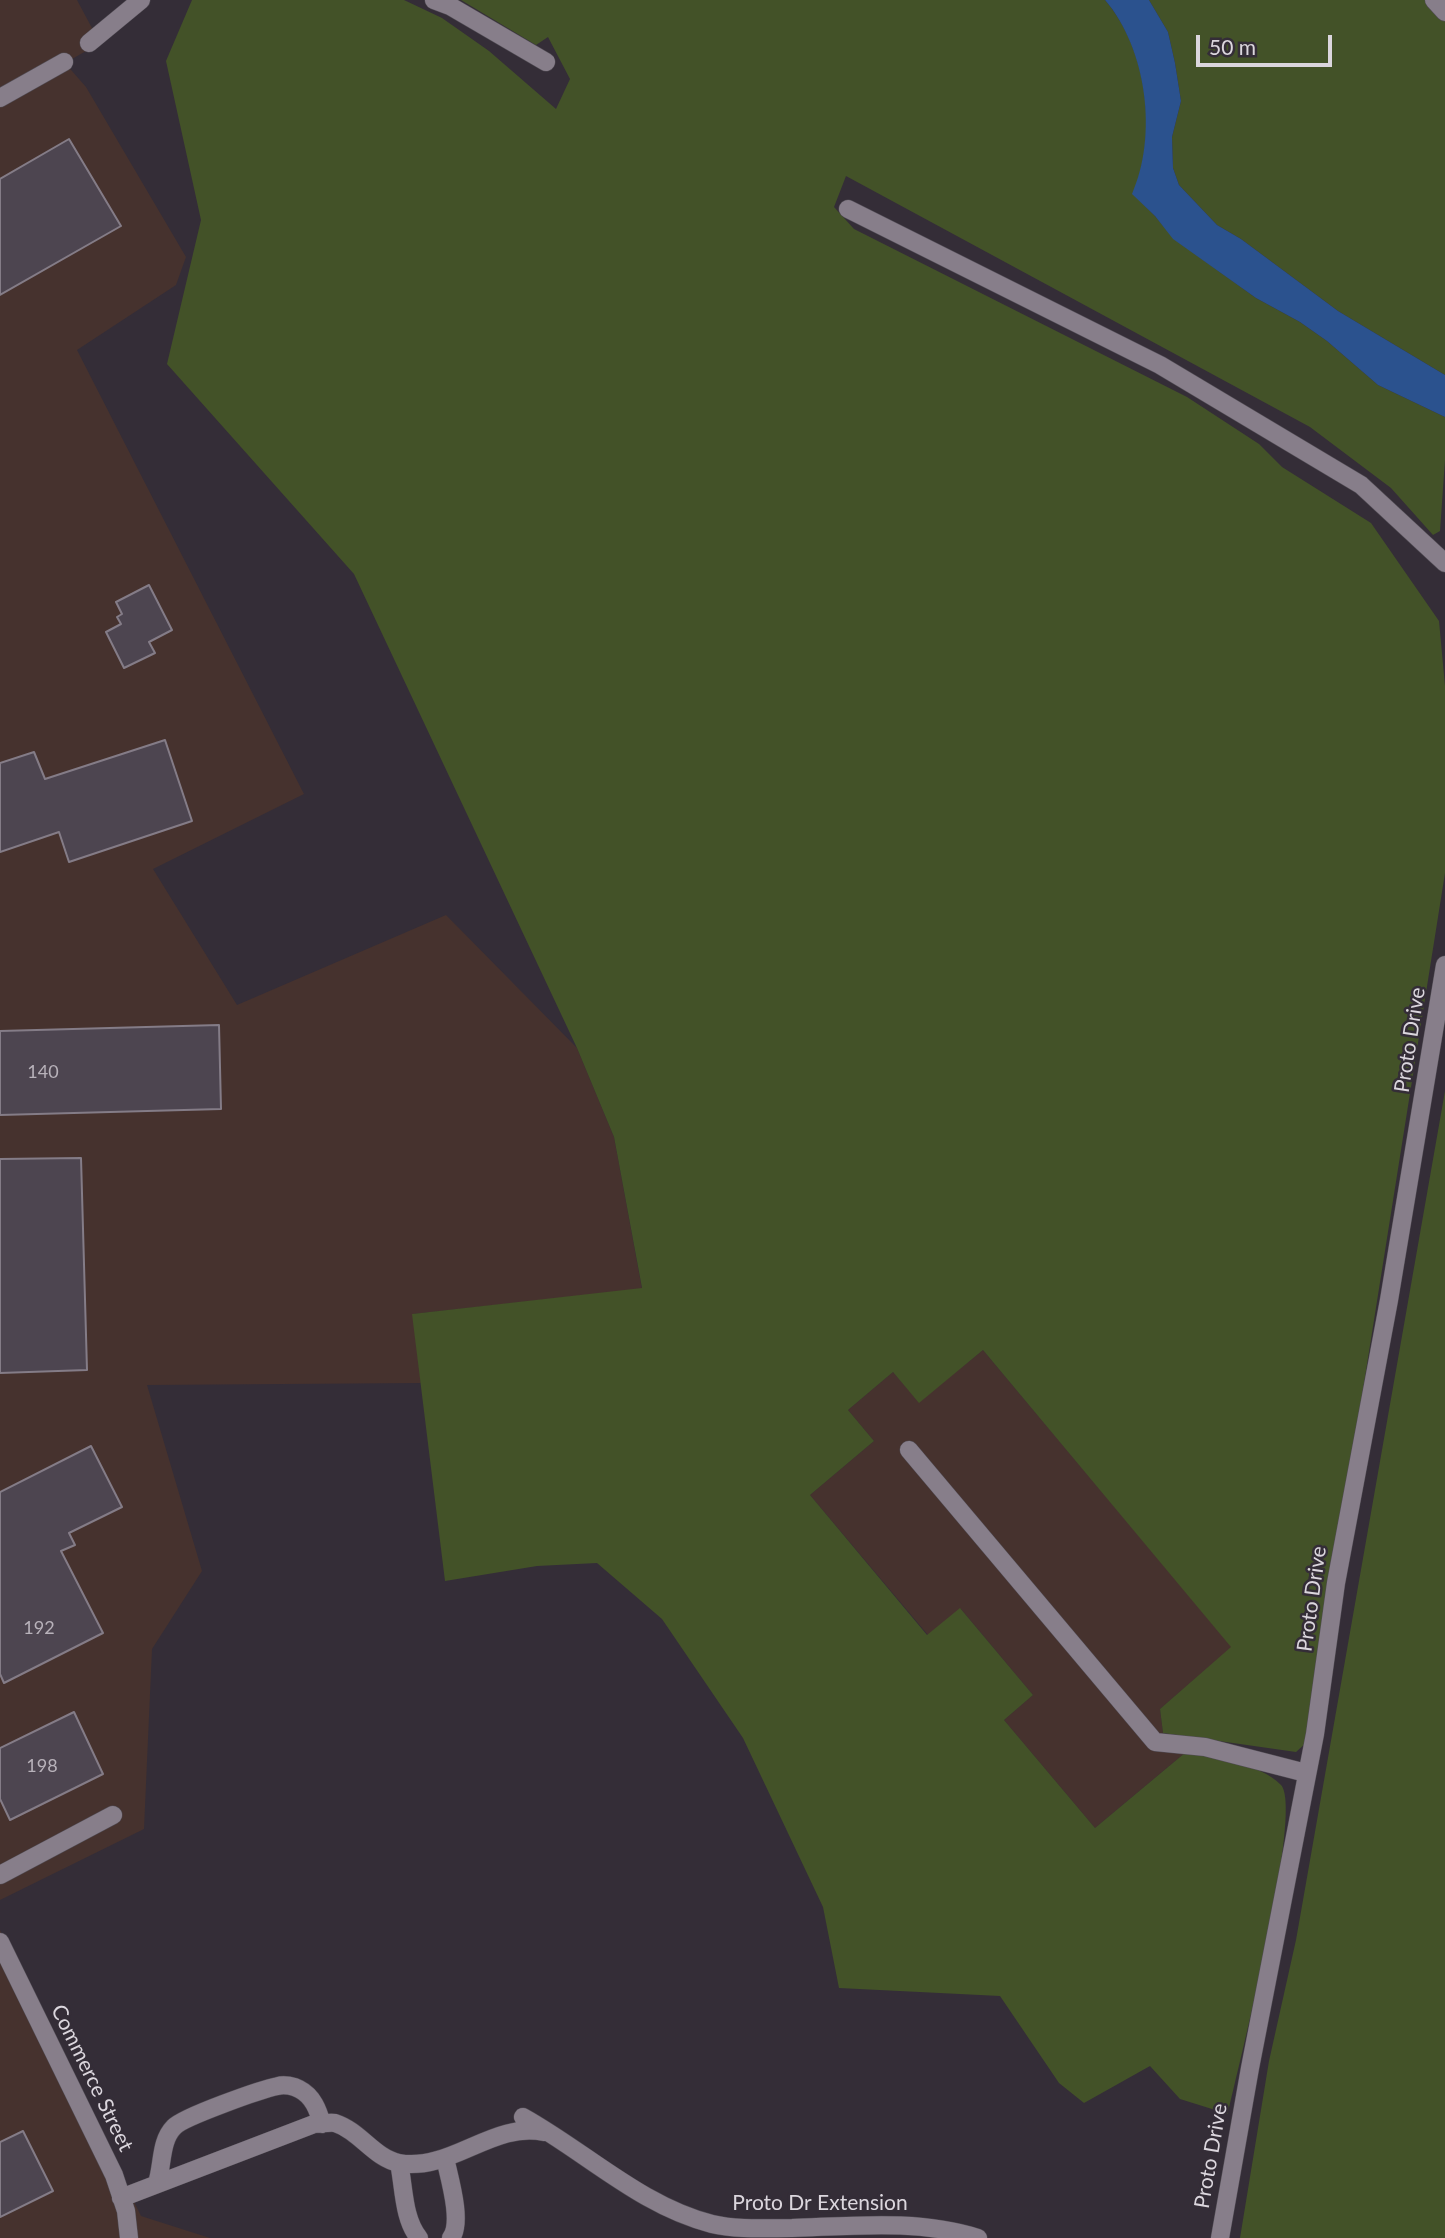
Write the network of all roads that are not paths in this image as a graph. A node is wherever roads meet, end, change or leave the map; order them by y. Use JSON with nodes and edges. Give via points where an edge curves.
{"nodes":[{"id":1,"x":141,"y":0,"type":"edge"},
{"id":2,"x":434,"y":0,"type":"edge"},
{"id":3,"x":1434,"y":0,"type":"edge"},
{"id":4,"x":1445,"y":12,"type":"edge"},
{"id":5,"x":89,"y":43,"type":"dead end"},
{"id":6,"x":64,"y":62,"type":"dead end"},
{"id":7,"x":546,"y":62,"type":"dead end"},
{"id":8,"x":0,"y":98,"type":"edge"},
{"id":9,"x":848,"y":209,"type":"dead end"},
{"id":10,"x":1445,"y":563,"type":"edge"},
{"id":11,"x":1445,"y":965,"type":"edge"},
{"id":12,"x":909,"y":1450,"type":"dead end"},
{"id":13,"x":1307,"y":1773,"type":"junction"},
{"id":14,"x":113,"y":1815,"type":"dead end"},
{"id":15,"x":0,"y":1875,"type":"edge"},
{"id":16,"x":0,"y":1942,"type":"edge"},
{"id":17,"x":523,"y":2117,"type":"dead end"},
{"id":18,"x":322,"y":2124,"type":"junction"},
{"id":19,"x":554,"y":2134,"type":"junction"},
{"id":20,"x":445,"y":2158,"type":"junction"},
{"id":21,"x":399,"y":2163,"type":"junction"},
{"id":22,"x":157,"y":2183,"type":"junction"},
{"id":23,"x":121,"y":2198,"type":"junction"},
{"id":24,"x":129,"y":2238,"type":"edge"},
{"id":25,"x":419,"y":2238,"type":"edge"},
{"id":26,"x":451,"y":2238,"type":"edge"},
{"id":27,"x":978,"y":2238,"type":"edge"},
{"id":28,"x":1220,"y":2238,"type":"edge"}],
"edges":[{"from":1,"to":5,"type":"street"},
{"from":2,"to":7,"type":"street"},
{"from":3,"to":4,"type":"street"},
{"from":6,"to":8,"type":"street"},
{"from":9,"to":10,"type":"street","via":[[1160,365],[1361,485]]},
{"from":11,"to":13,"type":"street","name":"Proto Drive"},
{"from":12,"to":13,"type":"street","via":[[1155,1742],[1205,1747]]},
{"from":13,"to":28,"type":"street","name":"Proto Drive"},
{"from":14,"to":15,"type":"street"},
{"from":16,"to":23,"type":"street","name":"Commerce Street"},
{"from":17,"to":19,"type":"street","name":"Proto Dr Extension"},
{"from":18,"to":21,"type":"street","via":[[335,2123],[381,2156]]},
{"from":18,"to":22,"type":"street"},
{"from":18,"to":22,"type":"street","via":[[307,2095],[281,2085],[188,2118],[166,2139]]},
{"from":19,"to":20,"type":"street","via":[[516,2130]]},
{"from":19,"to":27,"type":"street","name":"Proto Dr Extension","via":[[649,2198],[714,2225],[908,2225]]},
{"from":20,"to":21,"type":"street","via":[[432,2163]]},
{"from":20,"to":26,"type":"street","via":[[457,2221]]},
{"from":21,"to":25,"type":"street","via":[[408,2214]]},
{"from":22,"to":23,"type":"street"},
{"from":23,"to":24,"type":"street","name":"Commerce Street"}]}
